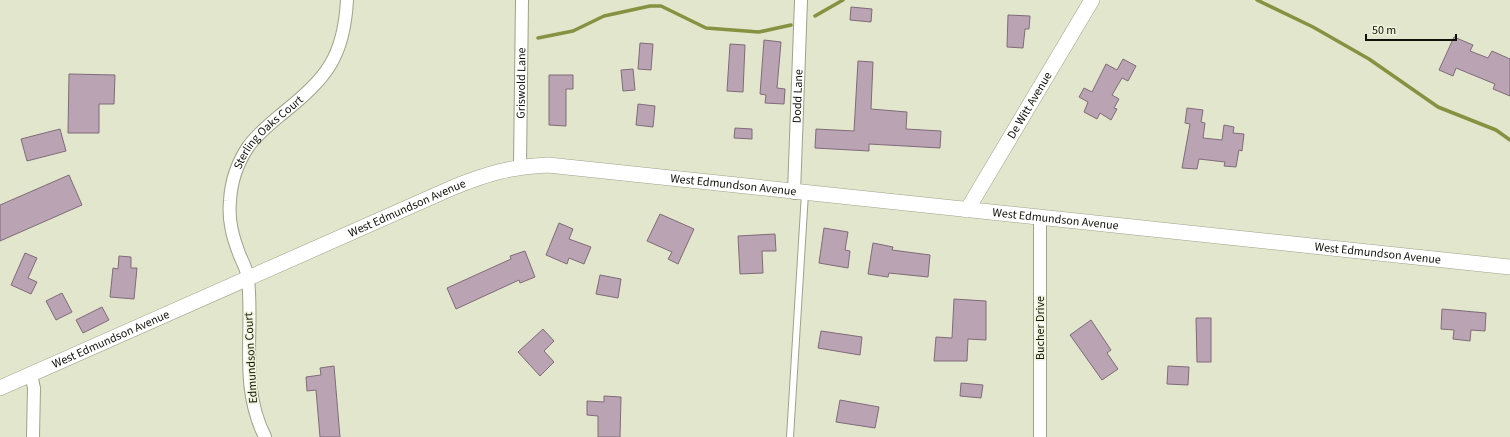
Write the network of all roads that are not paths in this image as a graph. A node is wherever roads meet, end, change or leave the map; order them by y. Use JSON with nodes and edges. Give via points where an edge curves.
{"nodes":[{"id":1,"x":346,"y":0,"type":"edge"},
{"id":2,"x":522,"y":0,"type":"edge"},
{"id":3,"x":800,"y":0,"type":"edge"},
{"id":4,"x":1092,"y":0,"type":"edge"},
{"id":5,"x":520,"y":166,"type":"junction"},
{"id":6,"x":800,"y":193,"type":"junction"},
{"id":7,"x":967,"y":210,"type":"junction"},
{"id":8,"x":1040,"y":218,"type":"junction"},
{"id":9,"x":1510,"y":267,"type":"edge"},
{"id":10,"x":248,"y":278,"type":"junction"},
{"id":11,"x":31,"y":375,"type":"junction"},
{"id":12,"x":0,"y":388,"type":"edge"},
{"id":13,"x":33,"y":437,"type":"edge"},
{"id":14,"x":265,"y":437,"type":"edge"},
{"id":15,"x":790,"y":437,"type":"edge"},
{"id":16,"x":1040,"y":437,"type":"edge"}],
"edges":[{"from":1,"to":10,"type":"street","name":"Sterling Oaks Court","via":[[342,40],[333,62],[313,88],[249,146],[236,170],[230,200],[230,224]]},
{"from":2,"to":5,"type":"street","name":"Griswold Lane"},
{"from":3,"to":6,"type":"street","name":"Dodd Lane"},
{"from":4,"to":7,"type":"street","name":"De Witt Avenue"},
{"from":5,"to":6,"type":"street","name":"West Edmundson Avenue","via":[[548,165]]},
{"from":5,"to":10,"type":"street","name":"West Edmundson Avenue","via":[[486,174],[461,184]]},
{"from":6,"to":7,"type":"street","name":"West Edmundson Avenue"},
{"from":6,"to":15,"type":"lane"},
{"from":7,"to":8,"type":"street","name":"West Edmundson Avenue"},
{"from":8,"to":9,"type":"street","name":"West Edmundson Avenue"},
{"from":8,"to":16,"type":"street","name":"Bucher Drive"},
{"from":10,"to":11,"type":"street","name":"West Edmundson Avenue"},
{"from":10,"to":14,"type":"street","name":"Edmundson Court","via":[[251,400]]},
{"from":11,"to":12,"type":"street","name":"West Edmundson Avenue"},
{"from":11,"to":13,"type":"street","via":[[34,388]]}]}
